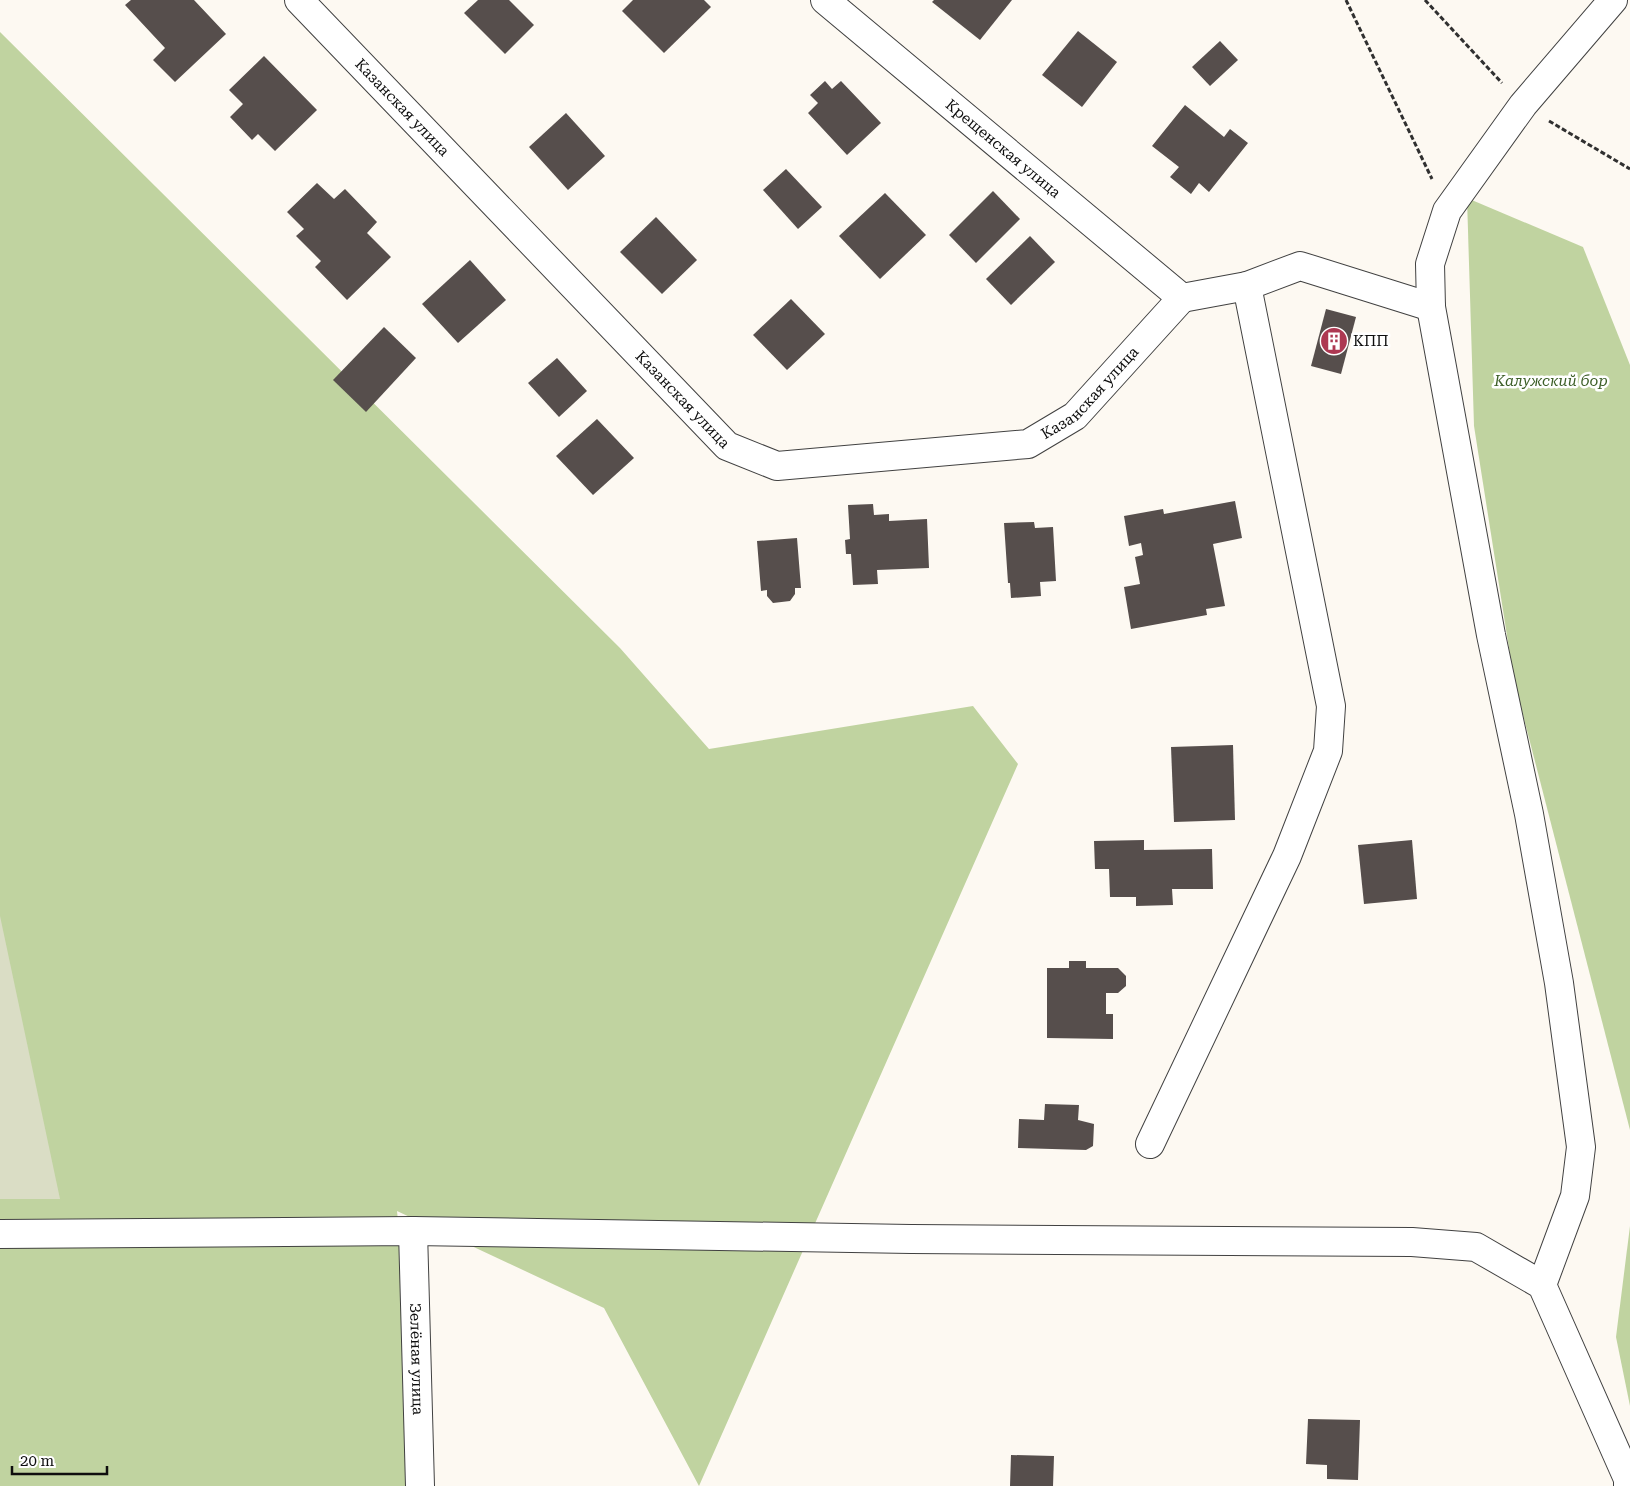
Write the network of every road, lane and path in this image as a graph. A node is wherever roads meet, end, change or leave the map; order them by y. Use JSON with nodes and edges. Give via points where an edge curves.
{"nodes":[{"id":1,"x":299,"y":0,"type":"edge"},
{"id":2,"x":825,"y":0,"type":"edge"},
{"id":3,"x":1346,"y":0,"type":"edge"},
{"id":4,"x":1613,"y":0,"type":"edge"},
{"id":5,"x":1447,"y":211,"type":"junction"},
{"id":6,"x":1248,"y":286,"type":"junction"},
{"id":7,"x":1182,"y":298,"type":"junction"},
{"id":8,"x":1431,"y":307,"type":"junction"},
{"id":9,"x":1150,"y":1144,"type":"dead end"},
{"id":10,"x":413,"y":1231,"type":"junction"},
{"id":11,"x":0,"y":1234,"type":"edge"},
{"id":12,"x":1542,"y":1285,"type":"junction"},
{"id":13,"x":420,"y":1486,"type":"edge"},
{"id":14,"x":1628,"y":1486,"type":"edge"}],
"edges":[{"from":1,"to":7,"type":"street","name":"Казанская улица","via":[[727,446],[777,466],[1028,444],[1074,416]]},
{"from":2,"to":7,"type":"street","name":"Крещенская улица"},
{"from":3,"to":5,"type":"path"},
{"from":4,"to":5,"type":"street","via":[[1523,105]]},
{"from":5,"to":8,"type":"street","via":[[1430,264]]},
{"from":6,"to":7,"type":"street"},
{"from":6,"to":8,"type":"street","via":[[1300,266]]},
{"from":6,"to":9,"type":"street","via":[[1331,706],[1328,751],[1287,856]]},
{"from":8,"to":12,"type":"street","via":[[1490,635],[1530,814],[1559,983],[1581,1147],[1575,1196]]},
{"from":10,"to":11,"type":"street"},
{"from":10,"to":12,"type":"street","via":[[911,1239],[1412,1242],[1476,1247]]},
{"from":10,"to":13,"type":"street","name":"Зелёная улица"},
{"from":12,"to":14,"type":"street","via":[[1628,1479]]}]}
